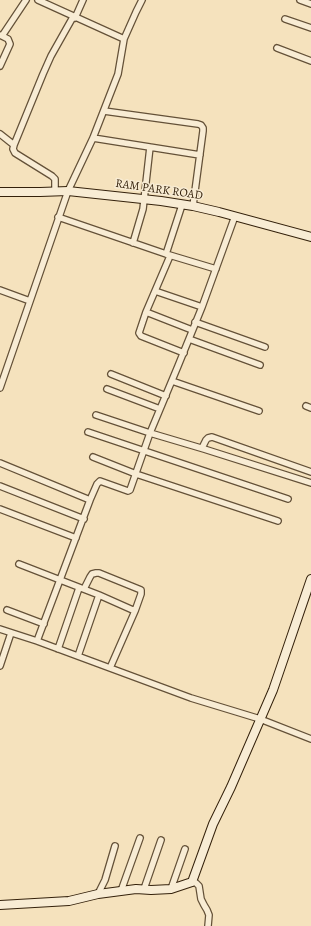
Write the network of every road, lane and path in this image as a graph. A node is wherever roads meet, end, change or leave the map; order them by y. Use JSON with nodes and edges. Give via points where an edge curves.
{"nodes":[{"id":1,"x":26,"y":0,"type":"edge"},
{"id":2,"x":38,"y":0,"type":"edge"},
{"id":3,"x":83,"y":0,"type":"edge"},
{"id":4,"x":142,"y":0,"type":"edge"},
{"id":5,"x":300,"y":0,"type":"edge"},
{"id":6,"x":311,"y":4,"type":"edge"},
{"id":7,"x":74,"y":17,"type":"junction"},
{"id":8,"x":285,"y":19,"type":"dead end"},
{"id":9,"x":311,"y":28,"type":"edge"},
{"id":10,"x":1,"y":35,"type":"edge"},
{"id":11,"x":124,"y":40,"type":"junction"},
{"id":12,"x":277,"y":48,"type":"dead end"},
{"id":13,"x":311,"y":61,"type":"edge"},
{"id":14,"x":0,"y":66,"type":"edge"},
{"id":15,"x":104,"y":111,"type":"junction"},
{"id":16,"x":0,"y":134,"type":"edge"},
{"id":17,"x":93,"y":138,"type":"junction"},
{"id":18,"x":14,"y":144,"type":"junction"},
{"id":19,"x":150,"y":147,"type":"junction"},
{"id":20,"x":200,"y":155,"type":"junction"},
{"id":21,"x":68,"y":191,"type":"junction"},
{"id":22,"x":0,"y":192,"type":"edge"},
{"id":23,"x":55,"y":192,"type":"junction"},
{"id":24,"x":143,"y":200,"type":"junction"},
{"id":25,"x":182,"y":205,"type":"junction"},
{"id":26,"x":193,"y":206,"type":"junction"},
{"id":27,"x":235,"y":216,"type":"junction"},
{"id":28,"x":58,"y":218,"type":"junction"},
{"id":29,"x":311,"y":237,"type":"edge"},
{"id":30,"x":133,"y":243,"type":"junction"},
{"id":31,"x":168,"y":255,"type":"junction"},
{"id":32,"x":216,"y":269,"type":"junction"},
{"id":33,"x":0,"y":290,"type":"edge"},
{"id":34,"x":155,"y":291,"type":"junction"},
{"id":35,"x":30,"y":302,"type":"junction"},
{"id":36,"x":202,"y":307,"type":"junction"},
{"id":37,"x":146,"y":312,"type":"junction"},
{"id":38,"x":195,"y":322,"type":"junction"},
{"id":39,"x":192,"y":330,"type":"junction"},
{"id":40,"x":189,"y":339,"type":"junction"},
{"id":41,"x":264,"y":347,"type":"dead end"},
{"id":42,"x":184,"y":353,"type":"junction"},
{"id":43,"x":260,"y":365,"type":"dead end"},
{"id":44,"x":2,"y":372,"type":"edge"},
{"id":45,"x":111,"y":374,"type":"dead end"},
{"id":46,"x":172,"y":381,"type":"junction"},
{"id":47,"x":0,"y":388,"type":"edge"},
{"id":48,"x":107,"y":388,"type":"dead end"},
{"id":49,"x":166,"y":396,"type":"junction"},
{"id":50,"x":160,"y":409,"type":"junction"},
{"id":51,"x":259,"y":411,"type":"dead end"},
{"id":52,"x":96,"y":415,"type":"dead end"},
{"id":53,"x":88,"y":432,"type":"dead end"},
{"id":54,"x":150,"y":433,"type":"junction"},
{"id":55,"x":202,"y":448,"type":"junction"},
{"id":56,"x":144,"y":451,"type":"junction"},
{"id":57,"x":93,"y":457,"type":"dead end"},
{"id":58,"x":0,"y":463,"type":"edge"},
{"id":59,"x":311,"y":472,"type":"edge"},
{"id":60,"x":136,"y":474,"type":"junction"},
{"id":61,"x":311,"y":483,"type":"edge"},
{"id":62,"x":0,"y":486,"type":"edge"},
{"id":63,"x":90,"y":500,"type":"junction"},
{"id":64,"x":288,"y":500,"type":"dead end"},
{"id":65,"x":0,"y":509,"type":"edge"},
{"id":66,"x":84,"y":520,"type":"junction"},
{"id":67,"x":278,"y":520,"type":"dead end"},
{"id":68,"x":76,"y":538,"type":"junction"},
{"id":69,"x":19,"y":564,"type":"dead end"},
{"id":70,"x":311,"y":578,"type":"edge"},
{"id":71,"x":60,"y":580,"type":"junction"},
{"id":72,"x":82,"y":588,"type":"junction"},
{"id":73,"x":99,"y":595,"type":"junction"},
{"id":74,"x":7,"y":610,"type":"dead end"},
{"id":75,"x":135,"y":610,"type":"junction"},
{"id":76,"x":44,"y":624,"type":"junction"},
{"id":77,"x":0,"y":629,"type":"edge"},
{"id":78,"x":11,"y":633,"type":"junction"},
{"id":79,"x":37,"y":641,"type":"junction"},
{"id":80,"x":58,"y":649,"type":"junction"},
{"id":81,"x":78,"y":656,"type":"junction"},
{"id":82,"x":0,"y":666,"type":"edge"},
{"id":83,"x":110,"y":668,"type":"junction"},
{"id":84,"x":260,"y":718,"type":"junction"},
{"id":85,"x":311,"y":740,"type":"edge"},
{"id":86,"x":140,"y":838,"type":"dead end"},
{"id":87,"x":161,"y":840,"type":"dead end"},
{"id":88,"x":115,"y":846,"type":"dead end"},
{"id":89,"x":184,"y":849,"type":"dead end"},
{"id":90,"x":192,"y":882,"type":"junction"},
{"id":91,"x":171,"y":888,"type":"junction"},
{"id":92,"x":144,"y":889,"type":"junction"},
{"id":93,"x":122,"y":891,"type":"junction"},
{"id":94,"x":98,"y":894,"type":"junction"},
{"id":95,"x":0,"y":905,"type":"edge"},
{"id":96,"x":208,"y":926,"type":"edge"}],
"edges":[{"from":1,"to":10,"type":"street"},
{"from":2,"to":7,"type":"street"},
{"from":3,"to":7,"type":"street"},
{"from":4,"to":11,"type":"street"},
{"from":5,"to":6,"type":"street"},
{"from":7,"to":11,"type":"street"},
{"from":7,"to":18,"type":"street","via":[[51,56]]},
{"from":8,"to":9,"type":"street"},
{"from":10,"to":14,"type":"street","via":[[8,39],[10,44]]},
{"from":11,"to":15,"type":"street","via":[[118,74]]},
{"from":12,"to":13,"type":"street"},
{"from":15,"to":17,"type":"street"},
{"from":15,"to":20,"type":"street","via":[[201,125],[203,131]]},
{"from":16,"to":18,"type":"street"},
{"from":17,"to":19,"type":"street"},
{"from":17,"to":21,"type":"street"},
{"from":18,"to":23,"type":"street","via":[[15,153],[55,179]]},
{"from":19,"to":20,"type":"street"},
{"from":19,"to":24,"type":"street"},
{"from":20,"to":26,"type":"street"},
{"from":21,"to":23,"type":"street","name":"RAM PARK ROAD"},
{"from":21,"to":24,"type":"street","name":"RAM PARK ROAD"},
{"from":21,"to":28,"type":"street"},
{"from":22,"to":23,"type":"street","name":"RAM PARK ROAD"},
{"from":24,"to":25,"type":"street","name":"RAM PARK ROAD"},
{"from":24,"to":30,"type":"street","via":[[143,209]]},
{"from":25,"to":26,"type":"street","name":"RAM PARK ROAD"},
{"from":25,"to":31,"type":"street"},
{"from":26,"to":27,"type":"street","name":"RAM PARK ROAD"},
{"from":27,"to":29,"type":"street","name":"RAM PARK ROAD"},
{"from":27,"to":32,"type":"street"},
{"from":28,"to":30,"type":"street"},
{"from":28,"to":35,"type":"street"},
{"from":30,"to":31,"type":"street"},
{"from":31,"to":32,"type":"street"},
{"from":31,"to":34,"type":"street"},
{"from":32,"to":36,"type":"street"},
{"from":33,"to":35,"type":"street"},
{"from":34,"to":36,"type":"street"},
{"from":34,"to":37,"type":"street"},
{"from":35,"to":44,"type":"street"},
{"from":36,"to":38,"type":"street"},
{"from":37,"to":39,"type":"street"},
{"from":37,"to":42,"type":"street","via":[[139,331],[141,336]]},
{"from":38,"to":39,"type":"street"},
{"from":38,"to":41,"type":"street"},
{"from":39,"to":40,"type":"street"},
{"from":40,"to":42,"type":"street"},
{"from":40,"to":43,"type":"street"},
{"from":42,"to":46,"type":"street"},
{"from":44,"to":47,"type":"street"},
{"from":45,"to":49,"type":"street"},
{"from":46,"to":49,"type":"street"},
{"from":46,"to":51,"type":"street"},
{"from":48,"to":50,"type":"street"},
{"from":49,"to":50,"type":"street"},
{"from":50,"to":54,"type":"street"},
{"from":52,"to":54,"type":"street"},
{"from":53,"to":56,"type":"street"},
{"from":54,"to":55,"type":"street"},
{"from":54,"to":56,"type":"street"},
{"from":55,"to":59,"type":"street","via":[[206,440],[212,437]]},
{"from":55,"to":61,"type":"street"},
{"from":56,"to":60,"type":"street"},
{"from":56,"to":64,"type":"street"},
{"from":57,"to":60,"type":"street"},
{"from":58,"to":63,"type":"street"},
{"from":60,"to":63,"type":"street","via":[[128,491],[98,482]]},
{"from":60,"to":67,"type":"street"},
{"from":62,"to":66,"type":"street"},
{"from":63,"to":66,"type":"street"},
{"from":65,"to":68,"type":"street"},
{"from":66,"to":68,"type":"street"},
{"from":68,"to":71,"type":"street"},
{"from":69,"to":71,"type":"street"},
{"from":70,"to":84,"type":"street","via":[[273,690]]},
{"from":71,"to":72,"type":"street"},
{"from":71,"to":76,"type":"street"},
{"from":72,"to":73,"type":"street"},
{"from":72,"to":75,"type":"street","via":[[92,574],[96,573],[139,588],[141,594]]},
{"from":72,"to":80,"type":"street"},
{"from":73,"to":75,"type":"street"},
{"from":73,"to":81,"type":"street"},
{"from":74,"to":76,"type":"street"},
{"from":75,"to":83,"type":"street"},
{"from":76,"to":79,"type":"street"},
{"from":77,"to":78,"type":"street"},
{"from":78,"to":79,"type":"street"},
{"from":78,"to":82,"type":"street"},
{"from":79,"to":80,"type":"street"},
{"from":80,"to":81,"type":"street"},
{"from":81,"to":83,"type":"street"},
{"from":83,"to":84,"type":"street","via":[[191,698]]},
{"from":84,"to":85,"type":"street"},
{"from":84,"to":90,"type":"street"},
{"from":86,"to":93,"type":"street"},
{"from":87,"to":92,"type":"street"},
{"from":88,"to":94,"type":"street"},
{"from":89,"to":91,"type":"street"},
{"from":90,"to":91,"type":"street"},
{"from":90,"to":96,"type":"street","via":[[199,886],[201,899],[209,915]]},
{"from":91,"to":92,"type":"street"},
{"from":92,"to":93,"type":"street"},
{"from":93,"to":94,"type":"street"},
{"from":94,"to":95,"type":"street","via":[[69,901]]}]}
